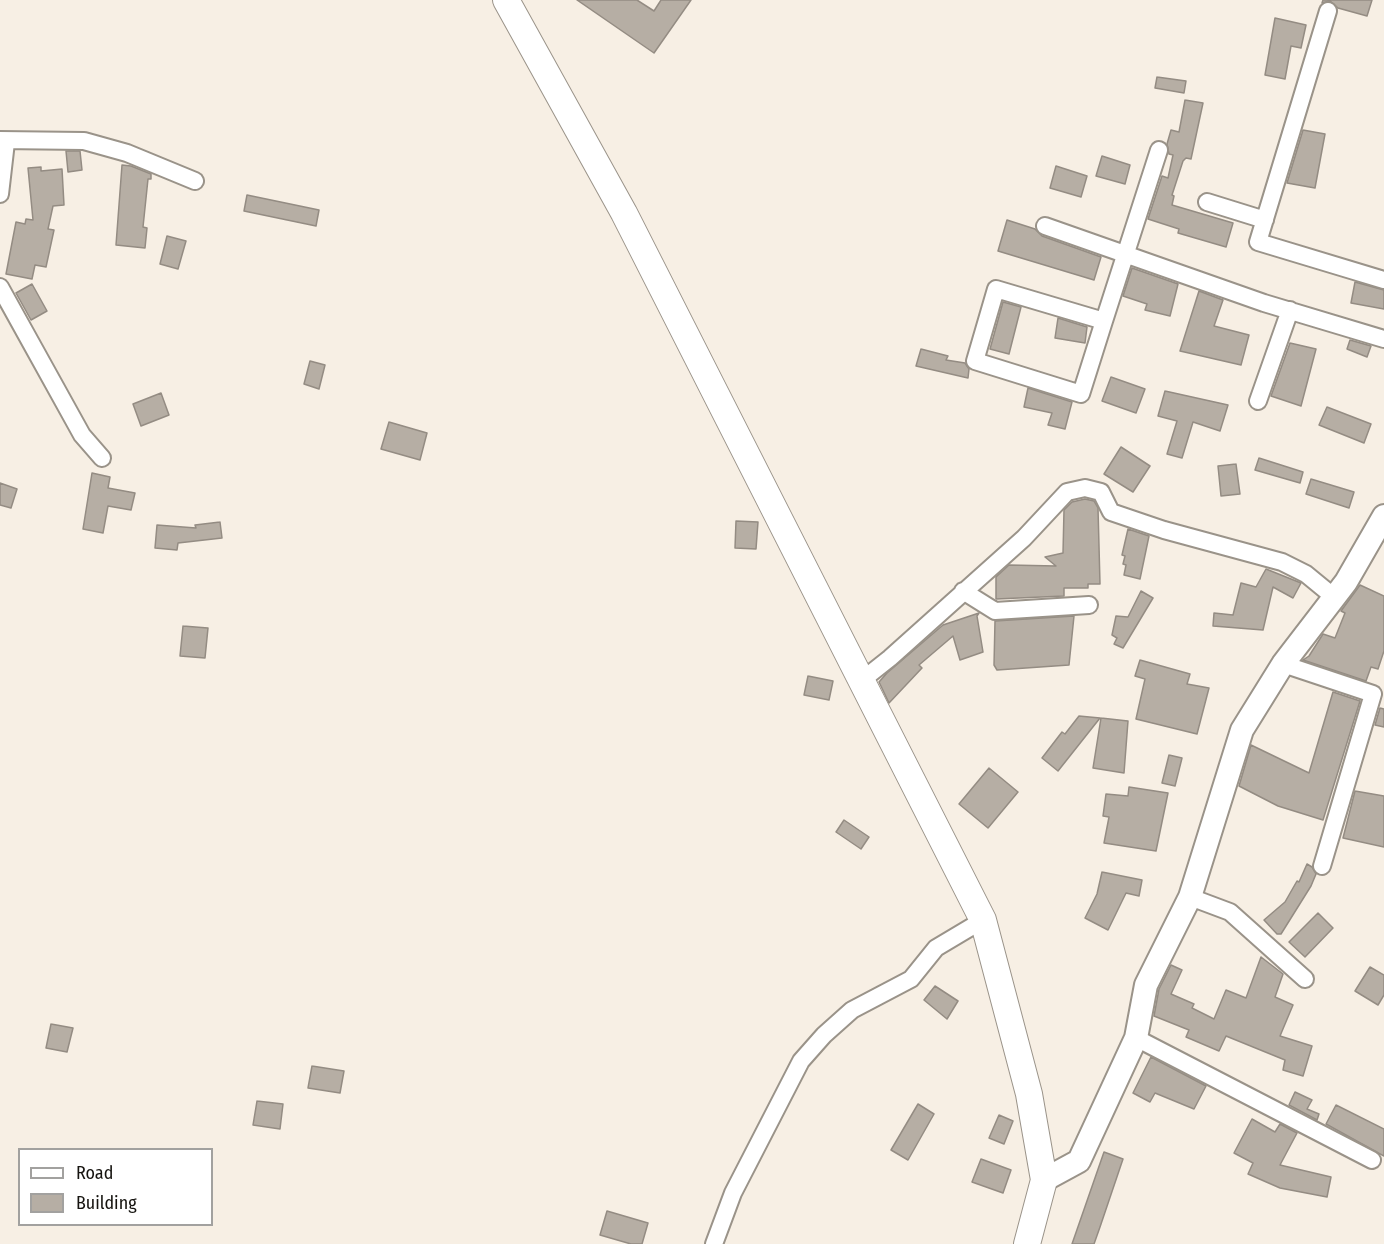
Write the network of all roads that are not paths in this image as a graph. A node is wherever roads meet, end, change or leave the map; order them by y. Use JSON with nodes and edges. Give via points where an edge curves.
{"nodes":[{"id":1,"x":506,"y":0,"type":"edge"},
{"id":2,"x":1328,"y":12,"type":"dead end"},
{"id":3,"x":3,"y":141,"type":"edge"},
{"id":4,"x":1159,"y":150,"type":"dead end"},
{"id":5,"x":195,"y":181,"type":"dead end"},
{"id":6,"x":0,"y":194,"type":"edge"},
{"id":7,"x":1207,"y":202,"type":"dead end"},
{"id":8,"x":1265,"y":220,"type":"junction"},
{"id":9,"x":1045,"y":226,"type":"dead end"},
{"id":10,"x":1125,"y":254,"type":"junction"},
{"id":11,"x":1384,"y":280,"type":"edge"},
{"id":12,"x":0,"y":287,"type":"edge"},
{"id":13,"x":1290,"y":310,"type":"junction"},
{"id":14,"x":1104,"y":321,"type":"junction"},
{"id":15,"x":1384,"y":339,"type":"edge"},
{"id":16,"x":1258,"y":401,"type":"dead end"},
{"id":17,"x":102,"y":458,"type":"dead end"},
{"id":18,"x":1384,"y":516,"type":"edge"},
{"id":19,"x":963,"y":591,"type":"junction"},
{"id":20,"x":1334,"y":597,"type":"junction"},
{"id":21,"x":1089,"y":605,"type":"dead end"},
{"id":22,"x":1282,"y":664,"type":"junction"},
{"id":23,"x":861,"y":681,"type":"junction"},
{"id":24,"x":1379,"y":693,"type":"edge"},
{"id":25,"x":1322,"y":866,"type":"dead end"},
{"id":26,"x":1190,"y":897,"type":"junction"},
{"id":27,"x":983,"y":920,"type":"junction"},
{"id":28,"x":1305,"y":979,"type":"dead end"},
{"id":29,"x":1136,"y":1038,"type":"junction"},
{"id":30,"x":1372,"y":1160,"type":"dead end"},
{"id":31,"x":1044,"y":1180,"type":"junction"},
{"id":32,"x":714,"y":1244,"type":"edge"},
{"id":33,"x":1027,"y":1244,"type":"edge"}],
"edges":[{"from":1,"to":23,"type":"main road","via":[[624,213]]},
{"from":2,"to":8,"type":"street"},
{"from":3,"to":5,"type":"street","via":[[84,141],[127,153]]},
{"from":3,"to":6,"type":"street"},
{"from":4,"to":10,"type":"street"},
{"from":7,"to":8,"type":"street"},
{"from":8,"to":11,"type":"street","via":[[1258,242]]},
{"from":9,"to":10,"type":"street"},
{"from":10,"to":13,"type":"street"},
{"from":10,"to":14,"type":"street"},
{"from":12,"to":17,"type":"street","via":[[82,435]]},
{"from":13,"to":15,"type":"street"},
{"from":13,"to":16,"type":"street"},
{"from":14,"to":14,"type":"street","via":[[1081,394],[975,361],[996,289]]},
{"from":18,"to":20,"type":"main road"},
{"from":19,"to":20,"type":"street","via":[[1024,538],[1067,492],[1085,488],[1101,492],[1111,512],[1282,562],[1306,574]]},
{"from":19,"to":21,"type":"street","via":[[995,611]]},
{"from":19,"to":23,"type":"street"},
{"from":20,"to":22,"type":"main road"},
{"from":22,"to":24,"type":"street"},
{"from":22,"to":26,"type":"main road","via":[[1242,730]]},
{"from":23,"to":27,"type":"main road"},
{"from":24,"to":25,"type":"street"},
{"from":26,"to":28,"type":"street","via":[[1230,912]]},
{"from":26,"to":29,"type":"main road","via":[[1146,986]]},
{"from":27,"to":31,"type":"main road","via":[[1029,1094]]},
{"from":27,"to":32,"type":"street","via":[[936,948],[911,979],[852,1010],[801,1061],[733,1192]]},
{"from":29,"to":30,"type":"street"},
{"from":29,"to":31,"type":"main road","via":[[1079,1161]]},
{"from":31,"to":33,"type":"main road"}]}
